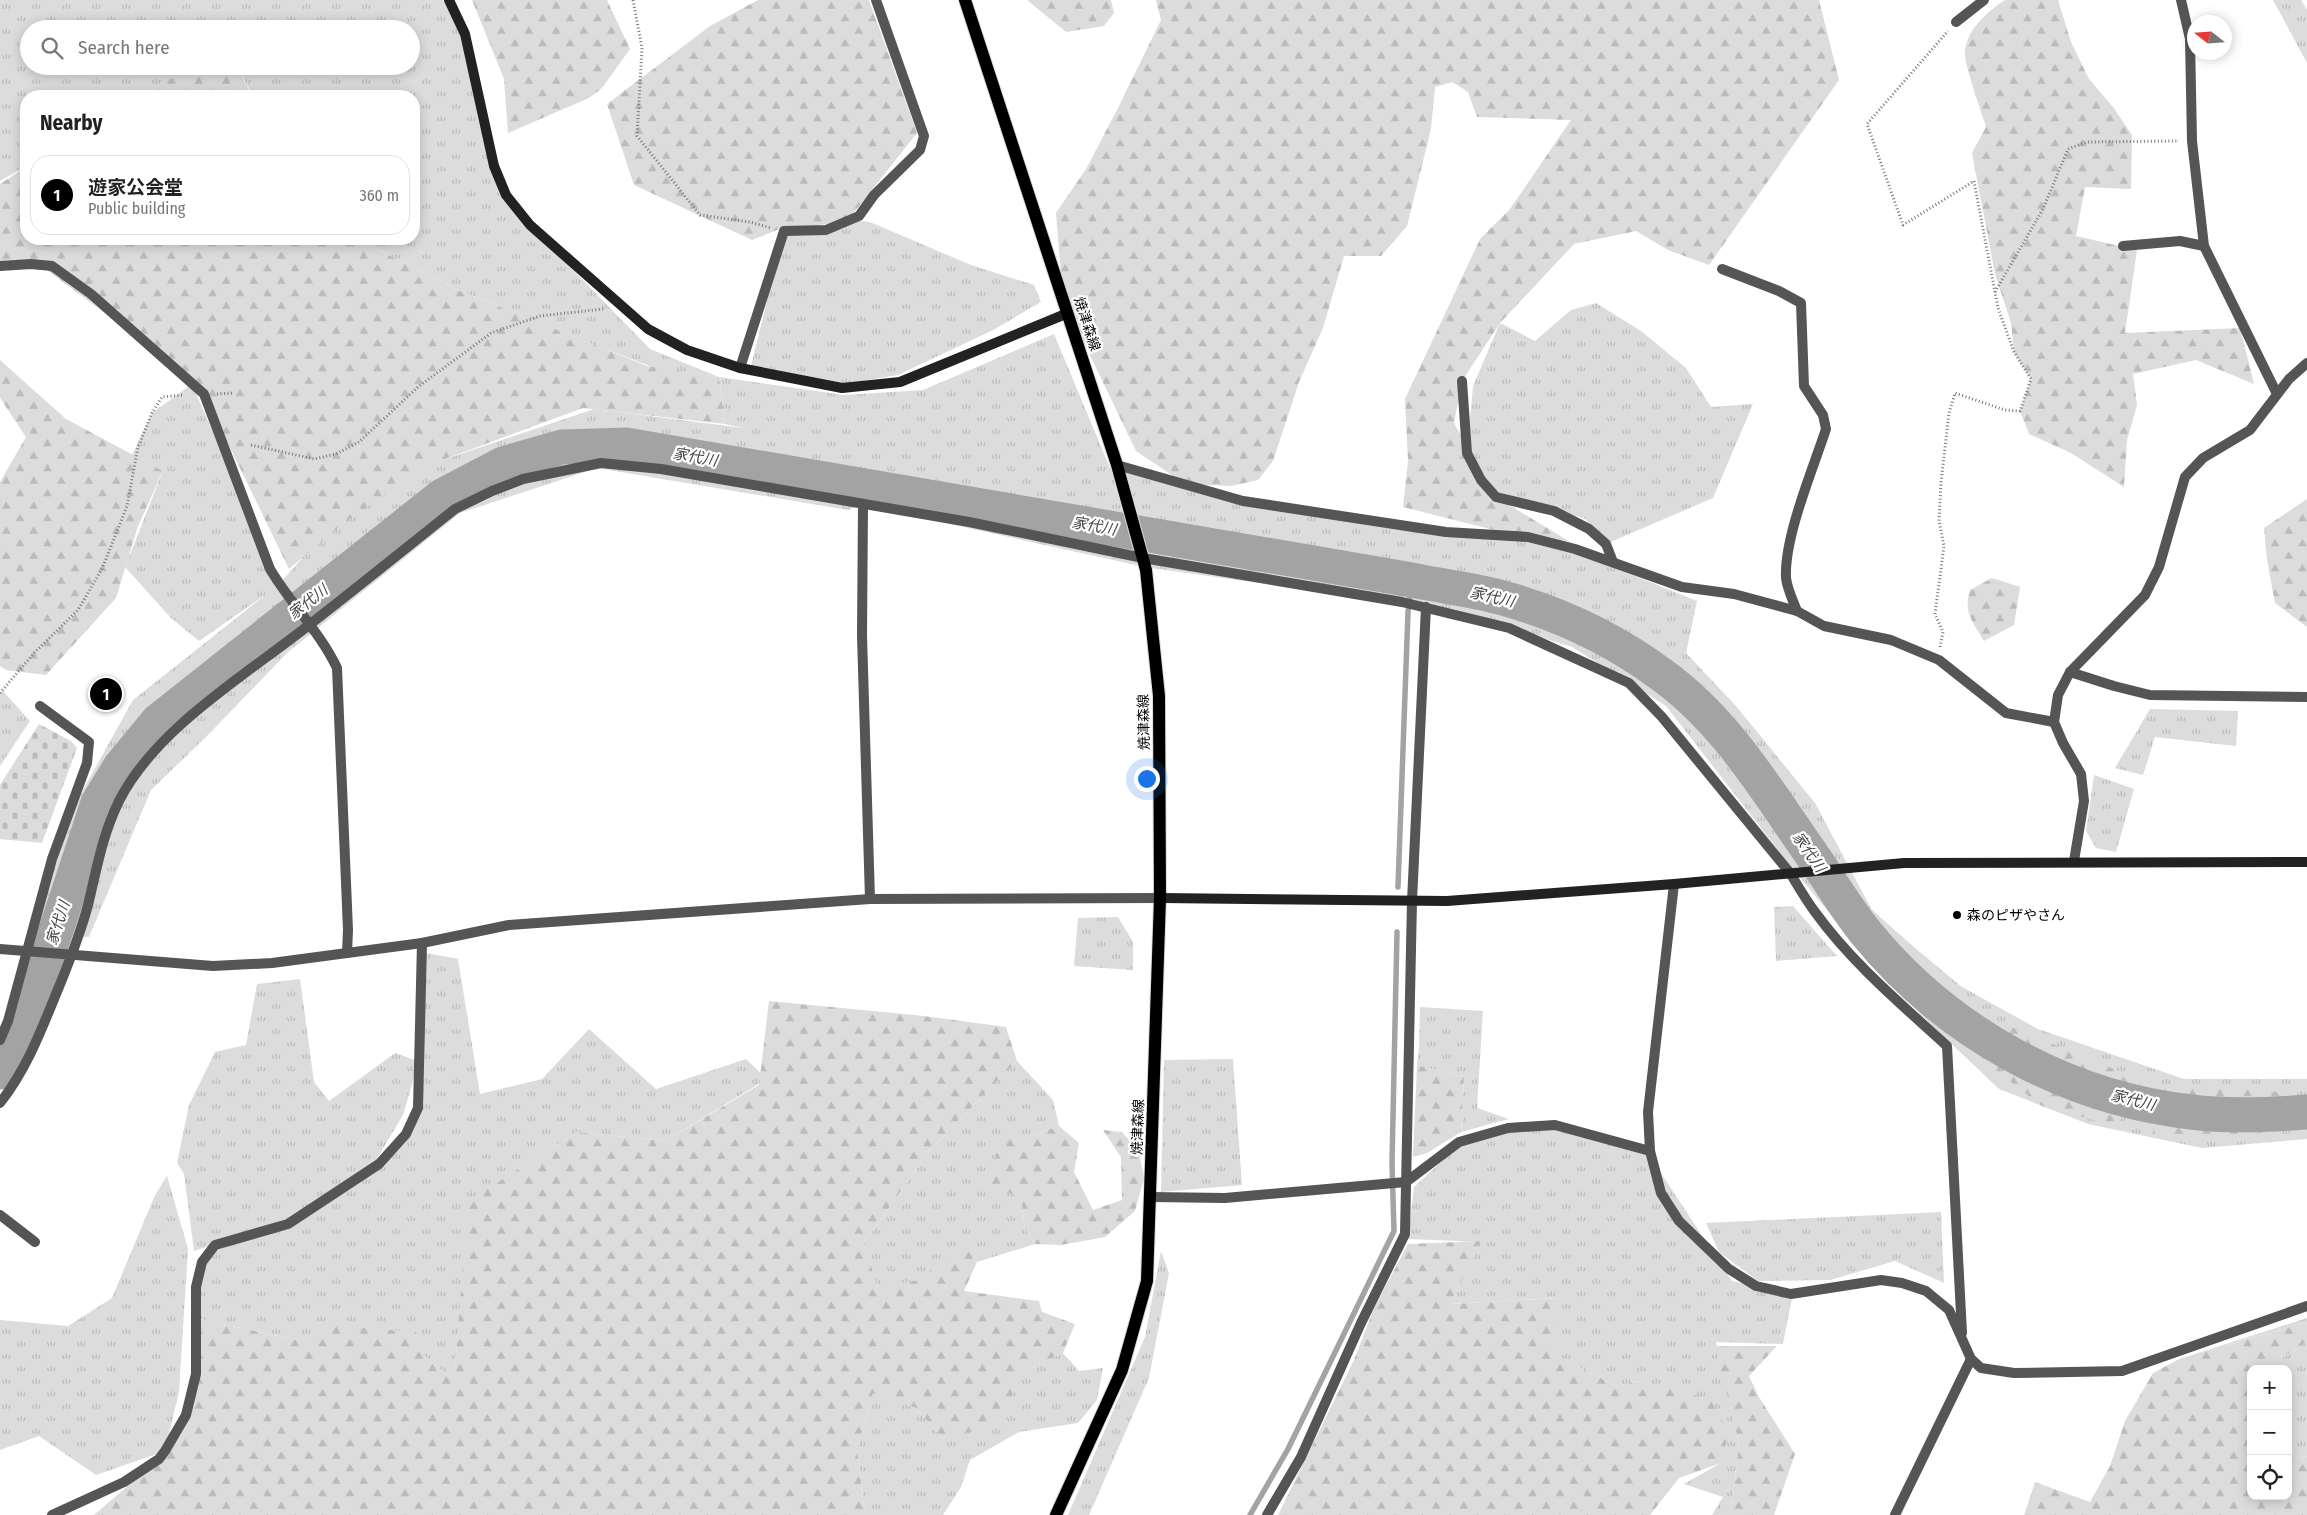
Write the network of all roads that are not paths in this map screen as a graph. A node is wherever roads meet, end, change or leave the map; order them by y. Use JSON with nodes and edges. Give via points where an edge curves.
{"nodes":[{"id":1,"x":449,"y":0,"type":"edge"},
{"id":2,"x":876,"y":0,"type":"edge"},
{"id":3,"x":965,"y":0,"type":"edge"},
{"id":4,"x":1984,"y":0,"type":"edge"},
{"id":5,"x":2181,"y":0,"type":"edge"},
{"id":6,"x":1956,"y":22,"type":"road end"},
{"id":7,"x":2123,"y":246,"type":"dead end"},
{"id":8,"x":2204,"y":246,"type":"junction"},
{"id":9,"x":0,"y":266,"type":"edge"},
{"id":10,"x":1722,"y":269,"type":"dead end"},
{"id":11,"x":1068,"y":314,"type":"junction"},
{"id":12,"x":2307,"y":363,"type":"edge"},
{"id":13,"x":740,"y":368,"type":"junction"},
{"id":14,"x":1462,"y":381,"type":"dead end"},
{"id":15,"x":2277,"y":394,"type":"junction"},
{"id":16,"x":1117,"y":464,"type":"junction"},
{"id":17,"x":863,"y":505,"type":"junction"},
{"id":18,"x":1613,"y":562,"type":"junction"},
{"id":19,"x":1145,"y":564,"type":"junction"},
{"id":20,"x":1426,"y":607,"type":"junction"},
{"id":21,"x":1797,"y":611,"type":"junction"},
{"id":22,"x":307,"y":622,"type":"junction"},
{"id":23,"x":2070,"y":672,"type":"junction"},
{"id":24,"x":2307,"y":697,"type":"edge"},
{"id":25,"x":40,"y":706,"type":"dead end"},
{"id":26,"x":2054,"y":722,"type":"junction"},
{"id":27,"x":2074,"y":861,"type":"junction"},
{"id":28,"x":2307,"y":862,"type":"edge"},
{"id":29,"x":1790,"y":873,"type":"junction"},
{"id":30,"x":1674,"y":884,"type":"junction"},
{"id":31,"x":1160,"y":898,"type":"junction"},
{"id":32,"x":870,"y":899,"type":"junction"},
{"id":33,"x":1412,"y":901,"type":"junction"},
{"id":34,"x":422,"y":943,"type":"junction"},
{"id":35,"x":0,"y":949,"type":"edge"},
{"id":36,"x":27,"y":951,"type":"junction"},
{"id":37,"x":347,"y":953,"type":"junction"},
{"id":38,"x":72,"y":956,"type":"junction"},
{"id":39,"x":0,"y":1040,"type":"edge"},
{"id":40,"x":0,"y":1103,"type":"edge"},
{"id":41,"x":1650,"y":1151,"type":"junction"},
{"id":42,"x":1403,"y":1182,"type":"junction"},
{"id":43,"x":1151,"y":1197,"type":"junction"},
{"id":44,"x":0,"y":1215,"type":"edge"},
{"id":45,"x":35,"y":1242,"type":"dead end"},
{"id":46,"x":2307,"y":1306,"type":"edge"},
{"id":47,"x":1963,"y":1340,"type":"junction"},
{"id":48,"x":1971,"y":1360,"type":"junction"},
{"id":49,"x":52,"y":1515,"type":"edge"},
{"id":50,"x":1056,"y":1515,"type":"edge"},
{"id":51,"x":1267,"y":1515,"type":"edge"},
{"id":52,"x":1895,"y":1515,"type":"edge"}],
"edges":[{"from":1,"to":13,"type":"street","via":[[465,34],[494,166],[506,195],[530,225],[648,329],[687,350]]},
{"from":2,"to":13,"type":"street","via":[[924,136],[920,150],[874,195],[858,216],[826,230],[784,231]]},
{"from":3,"to":11,"type":"main road","name":"焼津森線"},
{"from":4,"to":6,"type":"street"},
{"from":5,"to":8,"type":"street","via":[[2190,38],[2192,140]]},
{"from":7,"to":8,"type":"street","via":[[2180,242]]},
{"from":8,"to":15,"type":"street"},
{"from":9,"to":22,"type":"street","via":[[52,266],[91,294],[204,394],[270,568],[284,593]]},
{"from":10,"to":21,"type":"street","via":[[1802,303],[1804,386],[1823,415],[1826,429],[1794,527],[1787,561],[1786,579]]},
{"from":11,"to":13,"type":"street","via":[[900,382],[842,388]]},
{"from":11,"to":16,"type":"main road","name":"焼津森線"},
{"from":12,"to":15,"type":"street"},
{"from":14,"to":18,"type":"street","via":[[1467,453],[1481,480],[1496,497],[1554,511],[1590,529],[1606,544]]},
{"from":15,"to":23,"type":"street","via":[[2250,430],[2203,458],[2184,477],[2159,567],[2145,595]]},
{"from":16,"to":18,"type":"street","via":[[1243,501],[1446,532],[1528,537]]},
{"from":16,"to":19,"type":"main road","name":"焼津森線"},
{"from":17,"to":19,"type":"street","via":[[969,522]]},
{"from":17,"to":22,"type":"street","via":[[661,469],[600,463],[523,479],[456,510]]},
{"from":17,"to":32,"type":"street","via":[[862,636]]},
{"from":18,"to":21,"type":"street","via":[[1682,587],[1734,594]]},
{"from":19,"to":20,"type":"street"},
{"from":19,"to":31,"type":"main road","name":"焼津森線","via":[[1159,696]]},
{"from":20,"to":29,"type":"street","via":[[1509,628],[1629,683],[1662,716]]},
{"from":20,"to":33,"type":"street"},
{"from":21,"to":26,"type":"street","via":[[1824,626],[1891,640],[1938,660],[2006,713]]},
{"from":22,"to":37,"type":"street","via":[[328,649],[337,668]]},
{"from":22,"to":38,"type":"street","via":[[160,744],[136,773],[104,834],[88,906]]},
{"from":23,"to":24,"type":"street","via":[[2150,695]]},
{"from":23,"to":26,"type":"street","via":[[2058,695]]},
{"from":25,"to":36,"type":"street","via":[[89,742],[87,763],[52,859]]},
{"from":26,"to":27,"type":"street","via":[[2081,774],[2084,801]]},
{"from":27,"to":28,"type":"street"},
{"from":27,"to":29,"type":"street","via":[[1904,863]]},
{"from":29,"to":30,"type":"street"},
{"from":29,"to":47,"type":"street","via":[[1815,913],[1850,953],[1947,1046]]},
{"from":30,"to":33,"type":"street"},
{"from":30,"to":41,"type":"street","via":[[1648,1112]]},
{"from":31,"to":32,"type":"street"},
{"from":31,"to":33,"type":"street"},
{"from":31,"to":43,"type":"main road","name":"焼津森線"},
{"from":32,"to":34,"type":"street","via":[[509,925]]},
{"from":33,"to":42,"type":"street"},
{"from":34,"to":37,"type":"street"},
{"from":34,"to":49,"type":"street","via":[[418,1108],[406,1134],[379,1164],[288,1224],[215,1245],[202,1262],[196,1287],[196,1374],[186,1414],[169,1444],[159,1459],[124,1482]]},
{"from":35,"to":36,"type":"street"},
{"from":36,"to":38,"type":"street"},
{"from":36,"to":39,"type":"street"},
{"from":37,"to":38,"type":"street","via":[[272,963],[213,966]]},
{"from":38,"to":40,"type":"street","via":[[42,1032],[17,1081]]},
{"from":41,"to":42,"type":"street","via":[[1555,1124],[1508,1128],[1459,1142]]},
{"from":41,"to":47,"type":"street","via":[[1661,1193],[1679,1220],[1729,1269],[1756,1286],[1791,1294],[1881,1280],[1902,1284],[1926,1291],[1949,1310]]},
{"from":42,"to":43,"type":"street","via":[[1225,1198]]},
{"from":42,"to":51,"type":"street","via":[[1405,1234],[1301,1457]]},
{"from":43,"to":50,"type":"main road","name":"焼津森線","via":[[1147,1281],[1137,1321],[1122,1370]]},
{"from":44,"to":45,"type":"street"},
{"from":46,"to":48,"type":"street","via":[[2122,1371],[2014,1372],[1981,1368]]},
{"from":47,"to":48,"type":"street"},
{"from":48,"to":52,"type":"street"}]}
